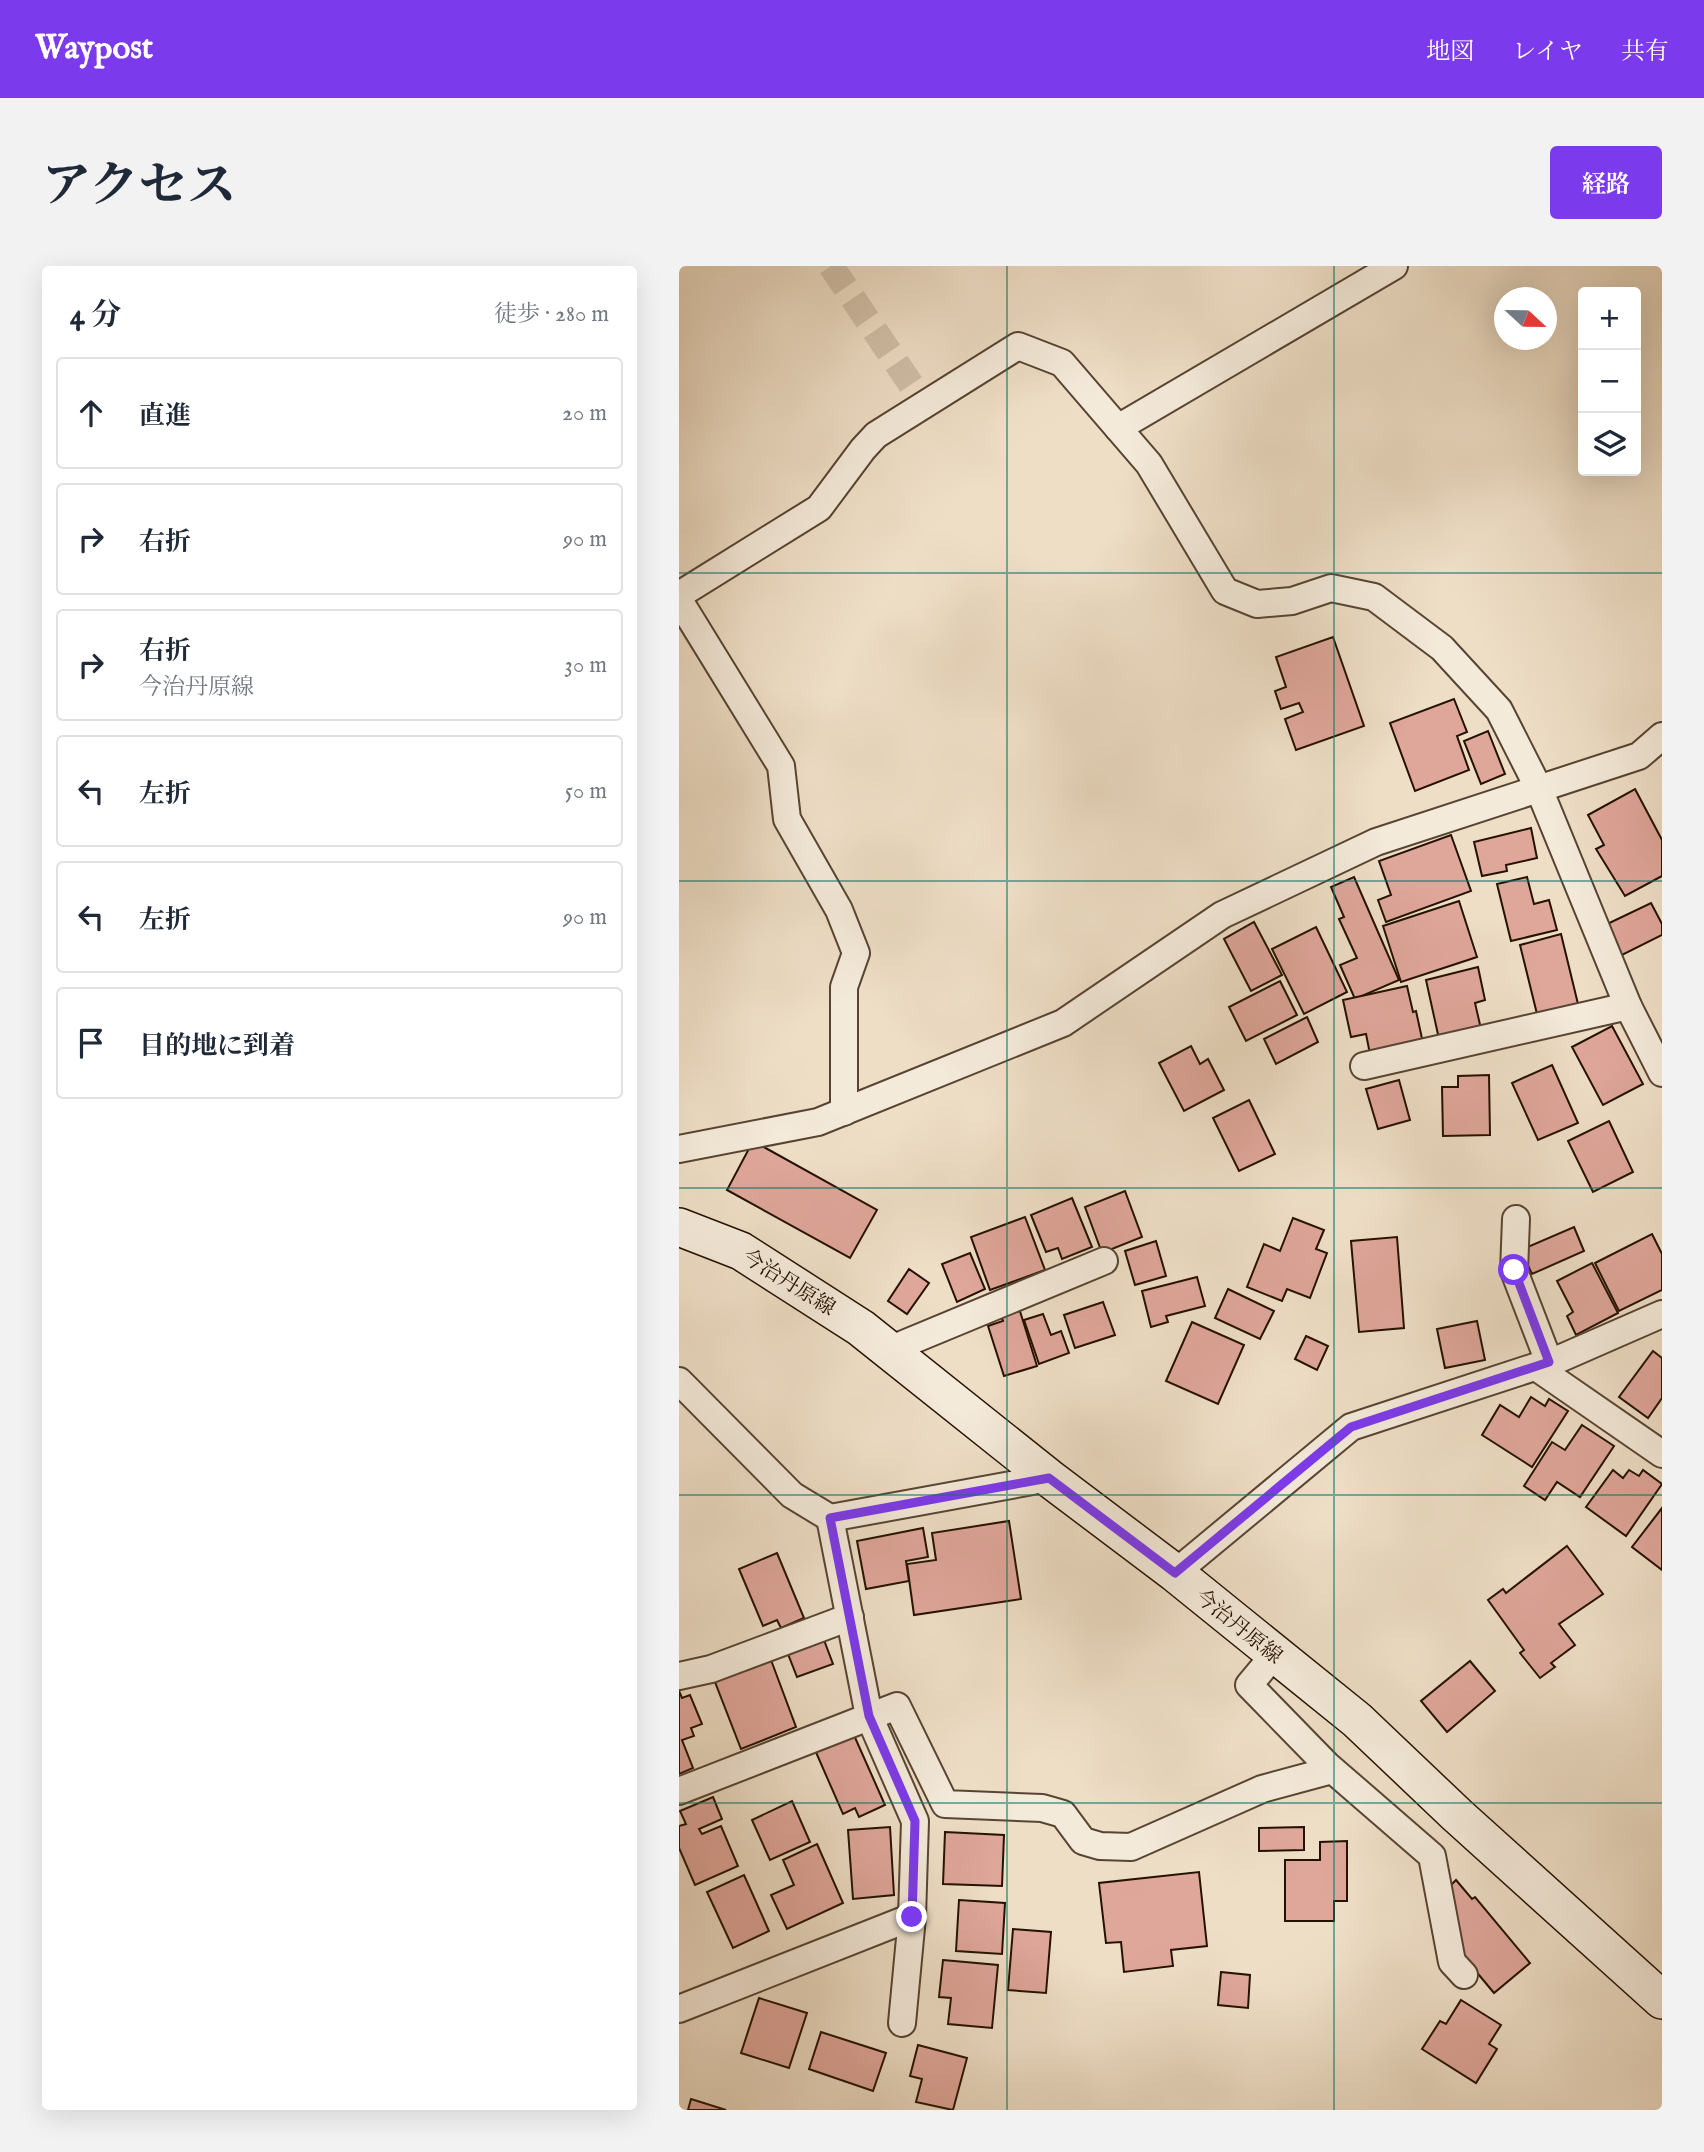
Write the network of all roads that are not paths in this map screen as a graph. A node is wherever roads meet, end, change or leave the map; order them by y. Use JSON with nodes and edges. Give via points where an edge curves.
{"nodes":[{"id":1,"x":1394,"y":266,"type":"edge"},
{"id":2,"x":1118,"y":428,"type":"junction"},
{"id":3,"x":679,"y":595,"type":"edge"},
{"id":4,"x":679,"y":600,"type":"edge"},
{"id":5,"x":1662,"y":736,"type":"edge"},
{"id":6,"x":1539,"y":789,"type":"junction"},
{"id":7,"x":1627,"y":1006,"type":"junction"},
{"id":8,"x":1364,"y":1066,"type":"dead end"},
{"id":9,"x":1662,"y":1073,"type":"edge"},
{"id":10,"x":844,"y":1112,"type":"junction"},
{"id":11,"x":679,"y":1149,"type":"edge"},
{"id":12,"x":1516,"y":1219,"type":"dead end"},
{"id":13,"x":679,"y":1227,"type":"edge"},
{"id":14,"x":1104,"y":1261,"type":"dead end"},
{"id":15,"x":1662,"y":1314,"type":"edge"},
{"id":16,"x":890,"y":1350,"type":"junction"},
{"id":17,"x":1543,"y":1365,"type":"junction"},
{"id":18,"x":679,"y":1381,"type":"edge"},
{"id":19,"x":1662,"y":1454,"type":"edge"},
{"id":20,"x":1049,"y":1478,"type":"junction"},
{"id":21,"x":830,"y":1518,"type":"junction"},
{"id":22,"x":1175,"y":1573,"type":"junction"},
{"id":23,"x":850,"y":1617,"type":"junction"},
{"id":24,"x":1274,"y":1655,"type":"junction"},
{"id":25,"x":679,"y":1675,"type":"edge"},
{"id":26,"x":869,"y":1716,"type":"junction"},
{"id":27,"x":1332,"y":1770,"type":"junction"},
{"id":28,"x":679,"y":1791,"type":"edge"},
{"id":29,"x":912,"y":1917,"type":"junction"},
{"id":30,"x":1464,"y":1975,"type":"dead end"},
{"id":31,"x":1662,"y":2000,"type":"edge"},
{"id":32,"x":679,"y":2008,"type":"edge"},
{"id":33,"x":902,"y":2023,"type":"dead end"}],
"edges":[{"from":1,"to":2,"type":"street"},
{"from":2,"to":3,"type":"street","via":[[1062,363],[1019,346],[876,435],[819,508]]},
{"from":2,"to":6,"type":"street","via":[[1149,464],[1225,591],[1257,604],[1291,601],[1331,588],[1374,597],[1442,648],[1499,710]]},
{"from":4,"to":10,"type":"street","via":[[781,766],[787,819],[839,910],[856,953],[844,987]]},
{"from":5,"to":6,"type":"street","via":[[1639,756]]},
{"from":6,"to":7,"type":"street"},
{"from":6,"to":10,"type":"street","via":[[1376,842],[1223,915],[1063,1023]]},
{"from":7,"to":8,"type":"street"},
{"from":7,"to":9,"type":"street"},
{"from":10,"to":11,"type":"street","via":[[818,1122]]},
{"from":12,"to":17,"type":"street","via":[[1514,1270]]},
{"from":13,"to":16,"type":"main road","name":"今治丹原線","via":[[741,1251]]},
{"from":14,"to":16,"type":"street"},
{"from":15,"to":17,"type":"street"},
{"from":16,"to":20,"type":"main road","name":"今治丹原線"},
{"from":17,"to":19,"type":"street"},
{"from":17,"to":22,"type":"street","via":[[1351,1427]]},
{"from":18,"to":21,"type":"street","via":[[792,1495]]},
{"from":20,"to":21,"type":"street"},
{"from":20,"to":22,"type":"main road","name":"今治丹原線"},
{"from":21,"to":23,"type":"street"},
{"from":22,"to":24,"type":"main road","name":"今治丹原線"},
{"from":23,"to":25,"type":"street","via":[[711,1669]]},
{"from":23,"to":26,"type":"street"},
{"from":24,"to":27,"type":"street","via":[[1249,1685]]},
{"from":24,"to":31,"type":"main road","name":"今治丹原線","via":[[1357,1720]]},
{"from":26,"to":27,"type":"street","via":[[897,1706],[945,1804],[1042,1808],[1063,1814],[1083,1841],[1100,1846],[1131,1847],[1262,1789]]},
{"from":26,"to":28,"type":"street"},
{"from":26,"to":29,"type":"street","via":[[915,1821]]},
{"from":27,"to":30,"type":"street","via":[[1432,1856],[1452,1962]]},
{"from":29,"to":32,"type":"street"},
{"from":29,"to":33,"type":"street"}]}
